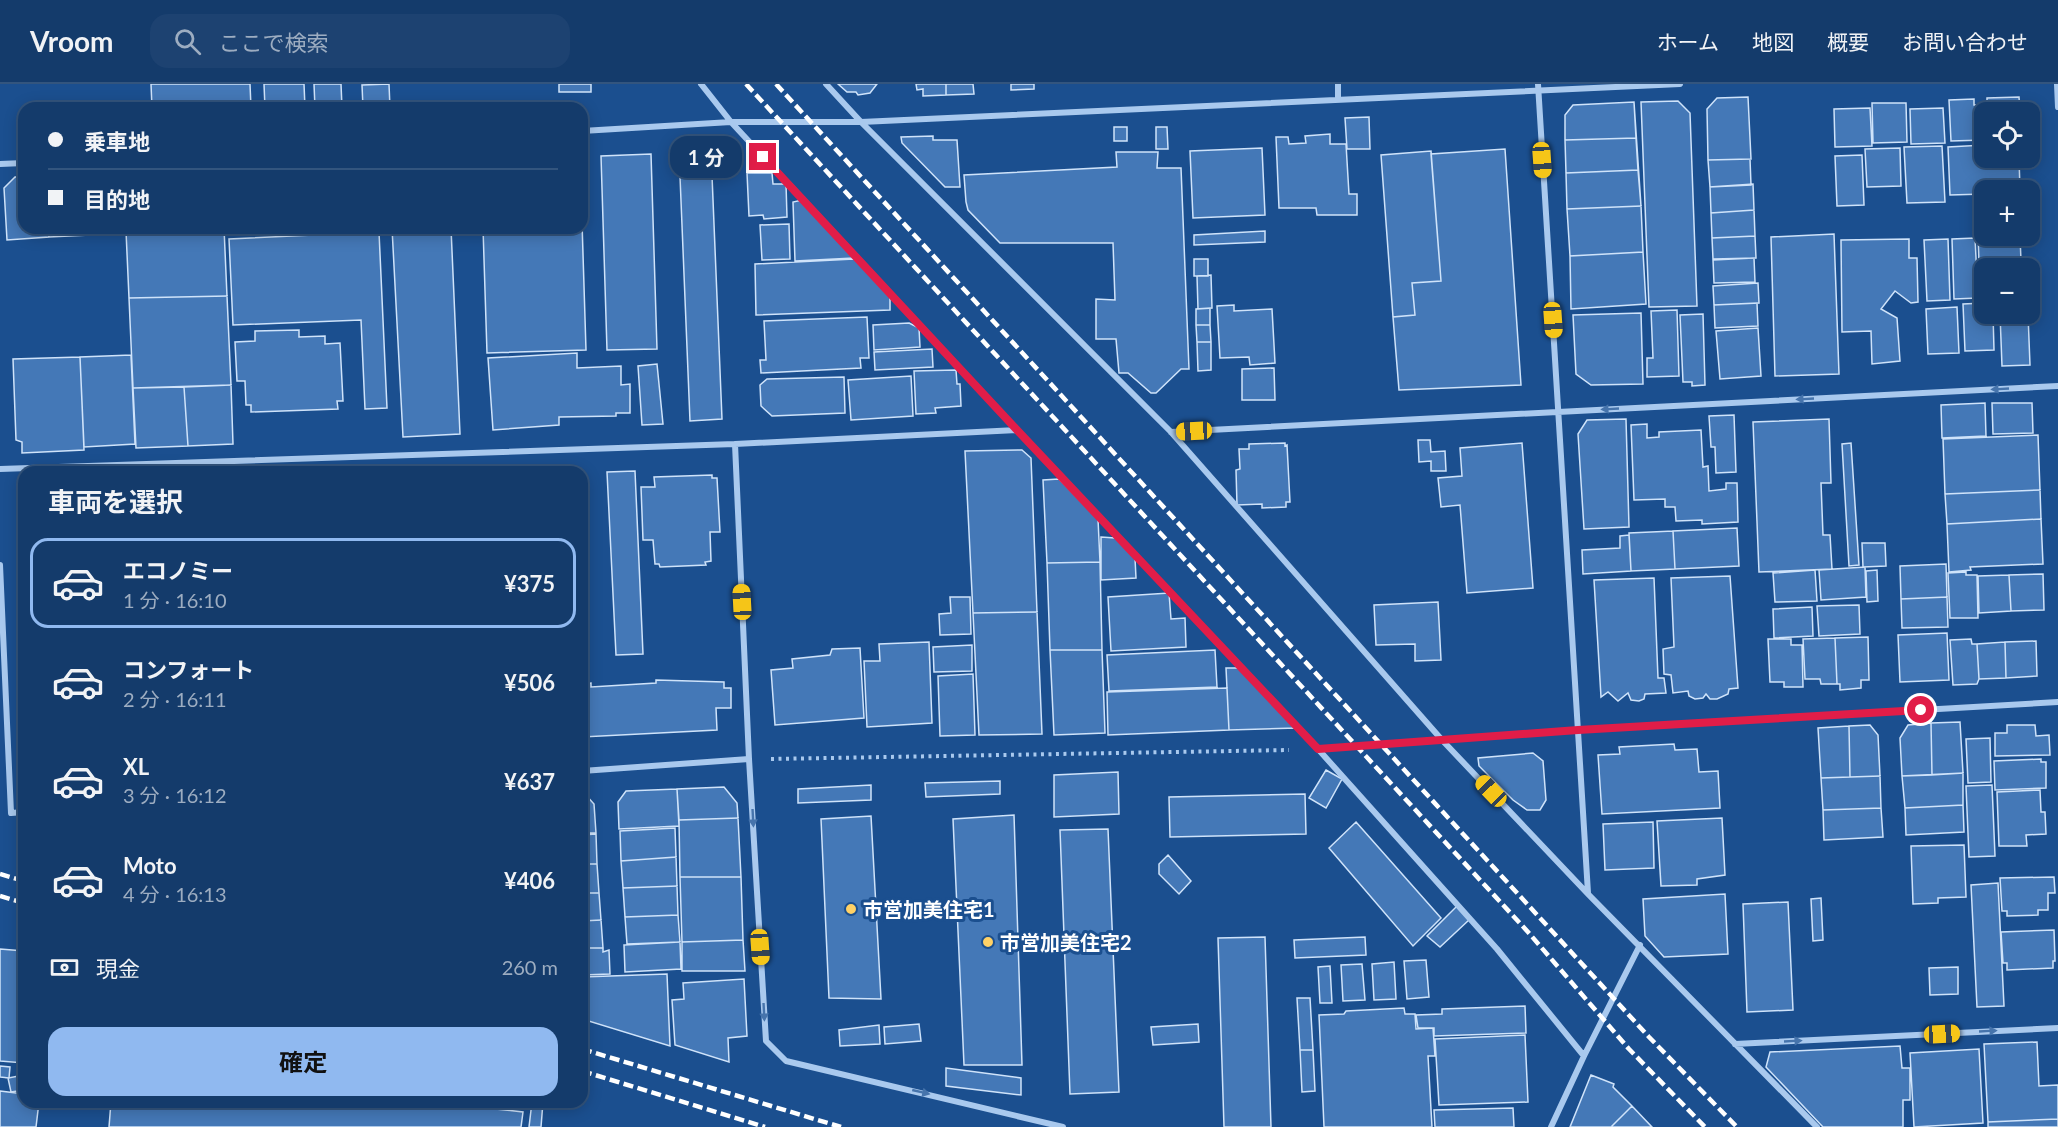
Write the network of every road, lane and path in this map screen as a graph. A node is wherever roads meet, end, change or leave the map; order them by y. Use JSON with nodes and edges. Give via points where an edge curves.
{"nodes":[{"id":1,"x":701,"y":84,"type":"edge"},
{"id":2,"x":826,"y":84,"type":"edge"},
{"id":3,"x":1338,"y":84,"type":"edge"},
{"id":4,"x":1538,"y":84,"type":"edge"},
{"id":5,"x":1680,"y":84,"type":"edge"},
{"id":6,"x":2057,"y":84,"type":"edge"},
{"id":7,"x":1538,"y":92,"type":"junction"},
{"id":8,"x":1338,"y":100,"type":"junction"},
{"id":9,"x":2058,"y":107,"type":"edge"},
{"id":10,"x":731,"y":122,"type":"junction"},
{"id":11,"x":861,"y":122,"type":"junction"},
{"id":12,"x":588,"y":131,"type":"edge"},
{"id":13,"x":18,"y":163,"type":"edge"},
{"id":14,"x":0,"y":164,"type":"edge"},
{"id":15,"x":2058,"y":386,"type":"edge"},
{"id":16,"x":1559,"y":411,"type":"junction"},
{"id":17,"x":1017,"y":430,"type":"junction"},
{"id":18,"x":1171,"y":432,"type":"junction"},
{"id":19,"x":735,"y":444,"type":"junction"},
{"id":20,"x":113,"y":466,"type":"edge"},
{"id":21,"x":18,"y":469,"type":"edge"},
{"id":22,"x":0,"y":470,"type":"edge"},
{"id":23,"x":0,"y":565,"type":"edge"},
{"id":24,"x":2058,"y":702,"type":"edge"},
{"id":25,"x":1578,"y":730,"type":"junction"},
{"id":26,"x":1442,"y":740,"type":"junction"},
{"id":27,"x":1318,"y":749,"type":"junction"},
{"id":28,"x":749,"y":759,"type":"junction"},
{"id":29,"x":588,"y":771,"type":"edge"},
{"id":30,"x":18,"y":812,"type":"edge"},
{"id":31,"x":1588,"y":894,"type":"junction"},
{"id":32,"x":1640,"y":945,"type":"junction"},
{"id":33,"x":2058,"y":1028,"type":"edge"},
{"id":34,"x":1735,"y":1044,"type":"junction"},
{"id":35,"x":1584,"y":1056,"type":"junction"},
{"id":36,"x":1063,"y":1127,"type":"edge"},
{"id":37,"x":1551,"y":1127,"type":"edge"},
{"id":38,"x":1817,"y":1127,"type":"edge"}],
"edges":[{"from":1,"to":10,"type":"street"},
{"from":2,"to":11,"type":"street"},
{"from":3,"to":8,"type":"street"},
{"from":4,"to":7,"type":"street"},
{"from":5,"to":7,"type":"street"},
{"from":6,"to":9,"type":"street"},
{"from":7,"to":8,"type":"street"},
{"from":7,"to":16,"type":"street"},
{"from":8,"to":11,"type":"street"},
{"from":10,"to":11,"type":"street"},
{"from":10,"to":12,"type":"street"},
{"from":10,"to":17,"type":"street"},
{"from":11,"to":18,"type":"street"},
{"from":13,"to":14,"type":"street"},
{"from":15,"to":16,"type":"street","one_way":true},
{"from":16,"to":18,"type":"street"},
{"from":16,"to":25,"type":"street"},
{"from":17,"to":19,"type":"street"},
{"from":17,"to":27,"type":"street"},
{"from":18,"to":26,"type":"street"},
{"from":19,"to":20,"type":"street"},
{"from":19,"to":28,"type":"street"},
{"from":21,"to":22,"type":"street"},
{"from":23,"to":30,"type":"street","via":[[11,813]]},
{"from":24,"to":25,"type":"street"},
{"from":25,"to":26,"type":"street"},
{"from":25,"to":31,"type":"street"},
{"from":26,"to":27,"type":"street"},
{"from":26,"to":31,"type":"street"},
{"from":27,"to":28,"type":"path"},
{"from":27,"to":35,"type":"street","via":[[1497,949]]},
{"from":28,"to":29,"type":"street"},
{"from":28,"to":36,"type":"street","one_way":true,"via":[[766,1041],[786,1061]]},
{"from":31,"to":32,"type":"street"},
{"from":32,"to":34,"type":"street"},
{"from":32,"to":35,"type":"street"},
{"from":34,"to":33,"type":"street","one_way":true},
{"from":34,"to":38,"type":"street"},
{"from":35,"to":37,"type":"street"}]}
